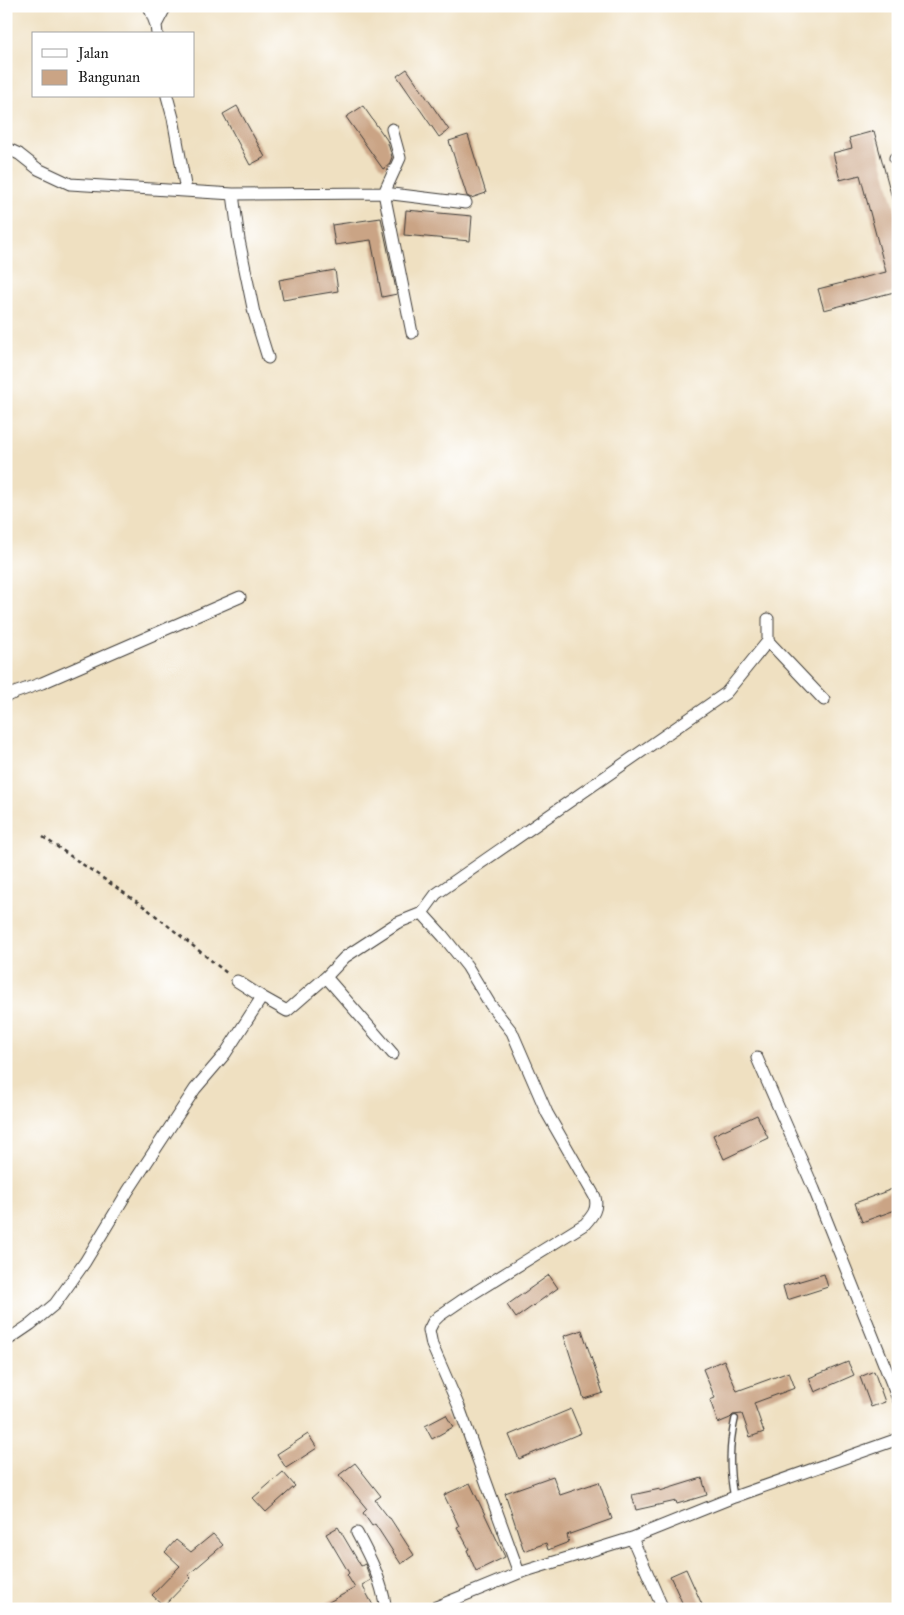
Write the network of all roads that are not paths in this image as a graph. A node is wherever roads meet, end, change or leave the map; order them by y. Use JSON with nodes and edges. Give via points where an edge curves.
{"nodes":[{"id":1,"x":148,"y":6,"type":"edge"},
{"id":2,"x":166,"y":6,"type":"edge"},
{"id":3,"x":157,"y":29,"type":"edge"},
{"id":4,"x":167,"y":98,"type":"edge"},
{"id":5,"x":392,"y":129,"type":"dead end"},
{"id":6,"x":6,"y":148,"type":"edge"},
{"id":7,"x":186,"y":190,"type":"junction"},
{"id":8,"x":384,"y":192,"type":"junction"},
{"id":9,"x":233,"y":194,"type":"junction"},
{"id":10,"x":466,"y":203,"type":"dead end"},
{"id":11,"x":412,"y":333,"type":"dead end"},
{"id":12,"x":268,"y":358,"type":"dead end"},
{"id":13,"x":240,"y":597,"type":"dead end"},
{"id":14,"x":768,"y":619,"type":"dead end"},
{"id":15,"x":768,"y":641,"type":"junction"},
{"id":16,"x":6,"y":696,"type":"edge"},
{"id":17,"x":824,"y":700,"type":"dead end"},
{"id":18,"x":422,"y":913,"type":"junction"},
{"id":19,"x":326,"y":977,"type":"junction"},
{"id":20,"x":237,"y":981,"type":"road end"},
{"id":21,"x":262,"y":997,"type":"junction"},
{"id":22,"x":393,"y":1054,"type":"dead end"},
{"id":23,"x":757,"y":1058,"type":"dead end"},
{"id":24,"x":6,"y":1341,"type":"edge"},
{"id":25,"x":898,"y":1399,"type":"edge"},
{"id":26,"x":735,"y":1419,"type":"dead end"},
{"id":27,"x":898,"y":1439,"type":"edge"},
{"id":28,"x":734,"y":1497,"type":"junction"},
{"id":29,"x":357,"y":1533,"type":"dead end"},
{"id":30,"x":632,"y":1538,"type":"junction"},
{"id":31,"x":519,"y":1573,"type":"junction"},
{"id":32,"x":386,"y":1609,"type":"edge"},
{"id":33,"x":431,"y":1609,"type":"edge"},
{"id":34,"x":663,"y":1609,"type":"edge"}],
"edges":[{"from":1,"to":3,"type":"street"},
{"from":2,"to":3,"type":"street"},
{"from":4,"to":7,"type":"street"},
{"from":5,"to":8,"type":"street","via":[[400,158]]},
{"from":6,"to":7,"type":"street","via":[[38,170],[70,184]]},
{"from":7,"to":9,"type":"street"},
{"from":8,"to":9,"type":"street"},
{"from":8,"to":10,"type":"street"},
{"from":8,"to":11,"type":"street"},
{"from":9,"to":12,"type":"street","via":[[254,313]]},
{"from":13,"to":16,"type":"street"},
{"from":14,"to":15,"type":"street"},
{"from":15,"to":17,"type":"street"},
{"from":15,"to":18,"type":"street","via":[[726,693],[436,894]]},
{"from":18,"to":19,"type":"street","via":[[397,923],[345,957]]},
{"from":18,"to":31,"type":"street","via":[[468,966],[490,1004],[512,1032],[547,1113],[596,1203],[596,1210],[585,1224],[461,1301],[439,1316],[429,1330]]},
{"from":19,"to":21,"type":"street","via":[[287,1011]]},
{"from":19,"to":22,"type":"street"},
{"from":20,"to":21,"type":"street"},
{"from":21,"to":24,"type":"street","via":[[225,1054],[195,1089],[55,1304]]},
{"from":23,"to":25,"type":"street","via":[[814,1189]]},
{"from":26,"to":28,"type":"lane","via":[[731,1437]]},
{"from":27,"to":28,"type":"street"},
{"from":28,"to":30,"type":"street"},
{"from":29,"to":32,"type":"street","via":[[374,1564]]},
{"from":30,"to":31,"type":"street"},
{"from":30,"to":34,"type":"street"},
{"from":31,"to":33,"type":"street"}]}
